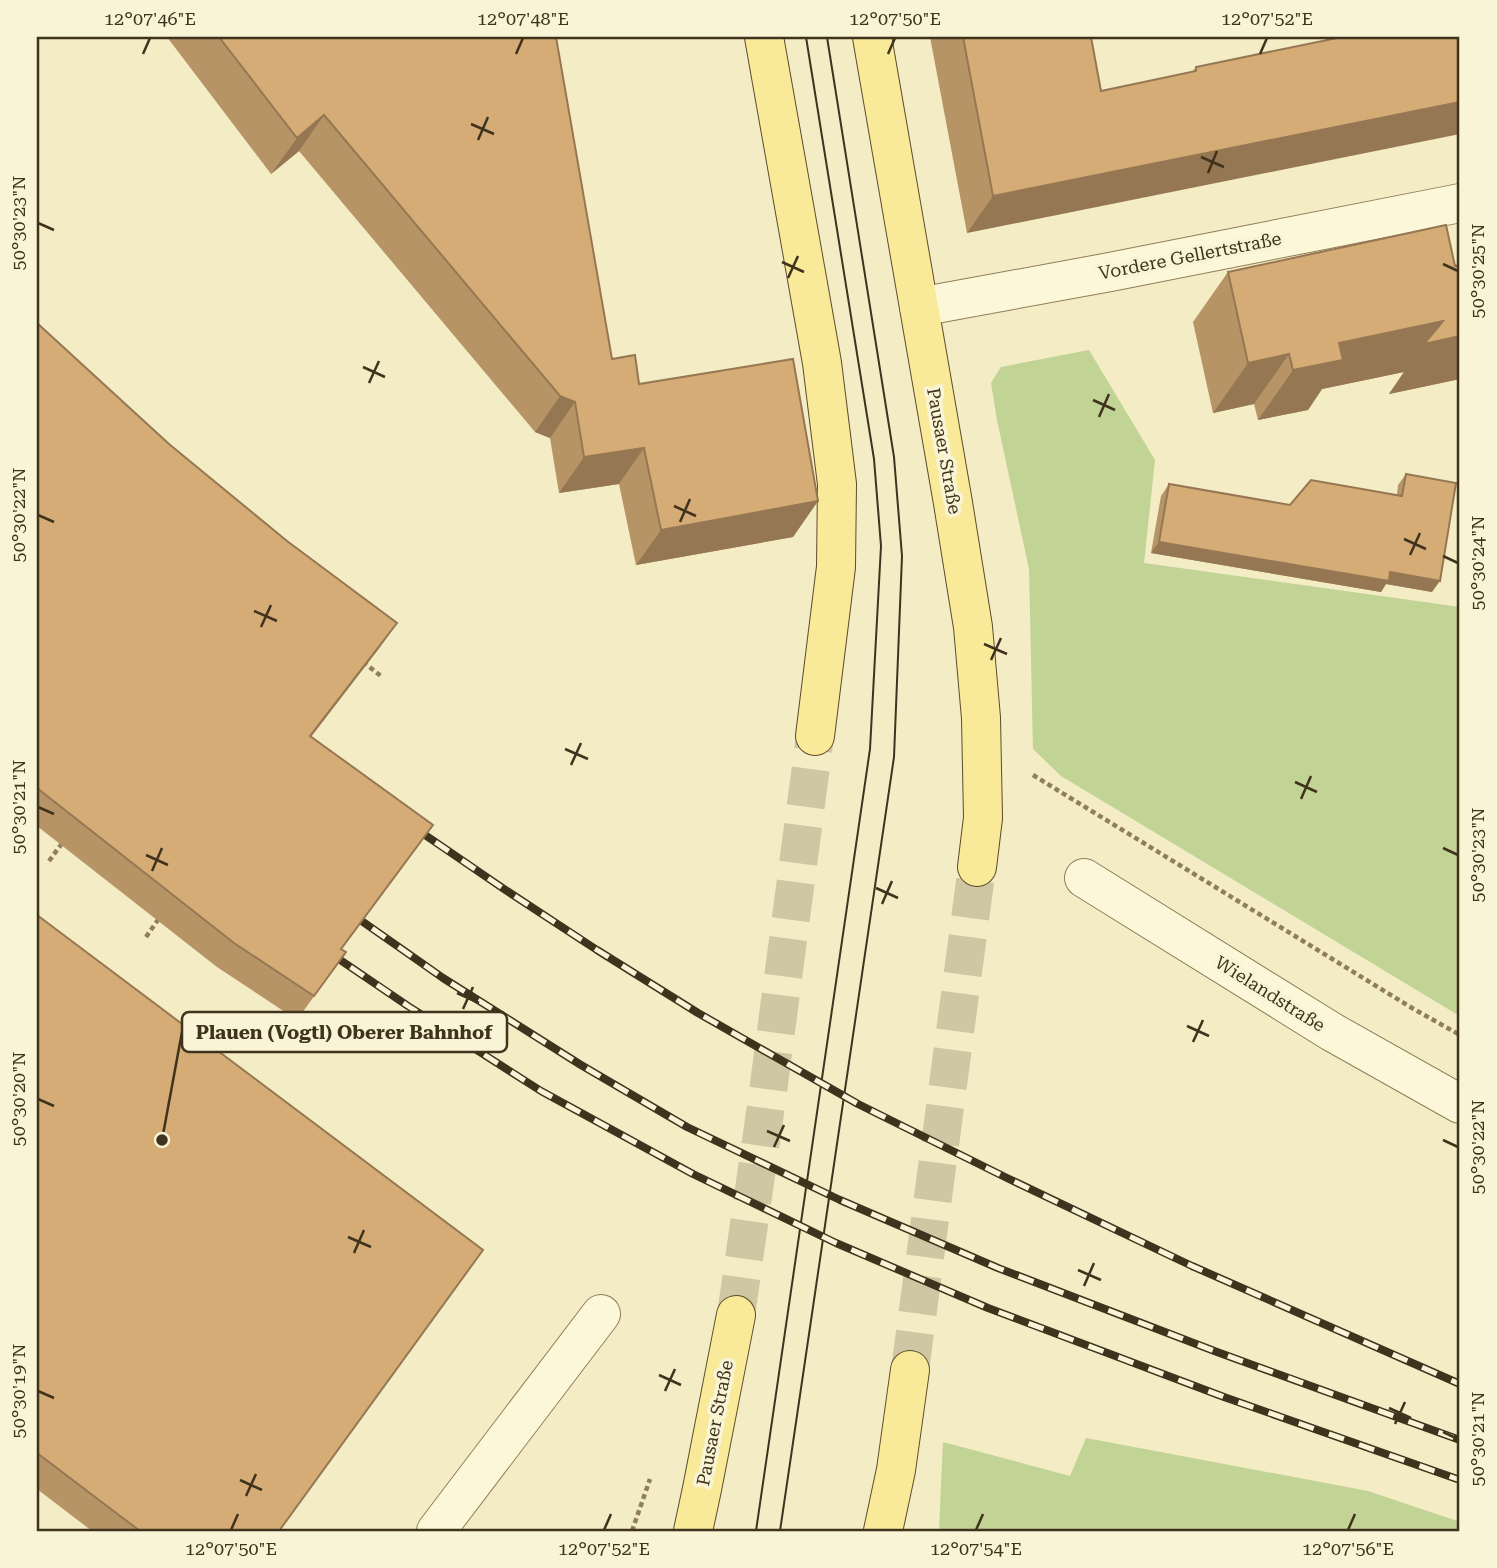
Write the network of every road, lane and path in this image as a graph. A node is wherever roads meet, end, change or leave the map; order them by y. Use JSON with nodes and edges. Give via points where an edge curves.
{"nodes":[{"id":1,"x":764,"y":37,"type":"edge"},
{"id":2,"x":872,"y":37,"type":"edge"},
{"id":3,"x":1460,"y":204,"type":"edge"},
{"id":4,"x":919,"y":307,"type":"junction"},
{"id":5,"x":356,"y":657,"type":"edge"},
{"id":6,"x":381,"y":676,"type":"edge"},
{"id":7,"x":816,"y":736,"type":"tunnel mouth"},
{"id":8,"x":1026,"y":771,"type":"dead end"},
{"id":9,"x":65,"y":840,"type":"edge"},
{"id":10,"x":49,"y":861,"type":"dead end"},
{"id":11,"x":977,"y":867,"type":"tunnel mouth"},
{"id":12,"x":1084,"y":878,"type":"dead end"},
{"id":13,"x":162,"y":915,"type":"edge"},
{"id":14,"x":146,"y":937,"type":"dead end"},
{"id":15,"x":1460,"y":1035,"type":"edge"},
{"id":16,"x":1460,"y":1104,"type":"edge"},
{"id":17,"x":601,"y":1314,"type":"dead end"},
{"id":18,"x":736,"y":1315,"type":"tunnel mouth"},
{"id":19,"x":909,"y":1370,"type":"tunnel mouth"},
{"id":20,"x":436,"y":1531,"type":"edge"},
{"id":21,"x":693,"y":1531,"type":"edge"},
{"id":22,"x":883,"y":1531,"type":"edge"}],
"edges":[{"from":1,"to":7,"type":"main road","via":[[822,363],[837,484],[836,567]]},
{"from":2,"to":4,"type":"main road","name":"Pausaer Straße"},
{"from":3,"to":4,"type":"street","name":"Vordere Gellertstraße"},
{"from":4,"to":11,"type":"main road","name":"Pausaer Straße","via":[[973,627],[983,818]]},
{"from":5,"to":6,"type":"path"},
{"from":8,"to":15,"type":"path"},
{"from":9,"to":10,"type":"path"},
{"from":12,"to":16,"type":"street","name":"Wielandstraße","via":[[1332,1032]]},
{"from":13,"to":14,"type":"path"},
{"from":17,"to":20,"type":"street"},
{"from":18,"to":21,"type":"main road","name":"Pausaer Straße"},
{"from":19,"to":22,"type":"main road"}]}
